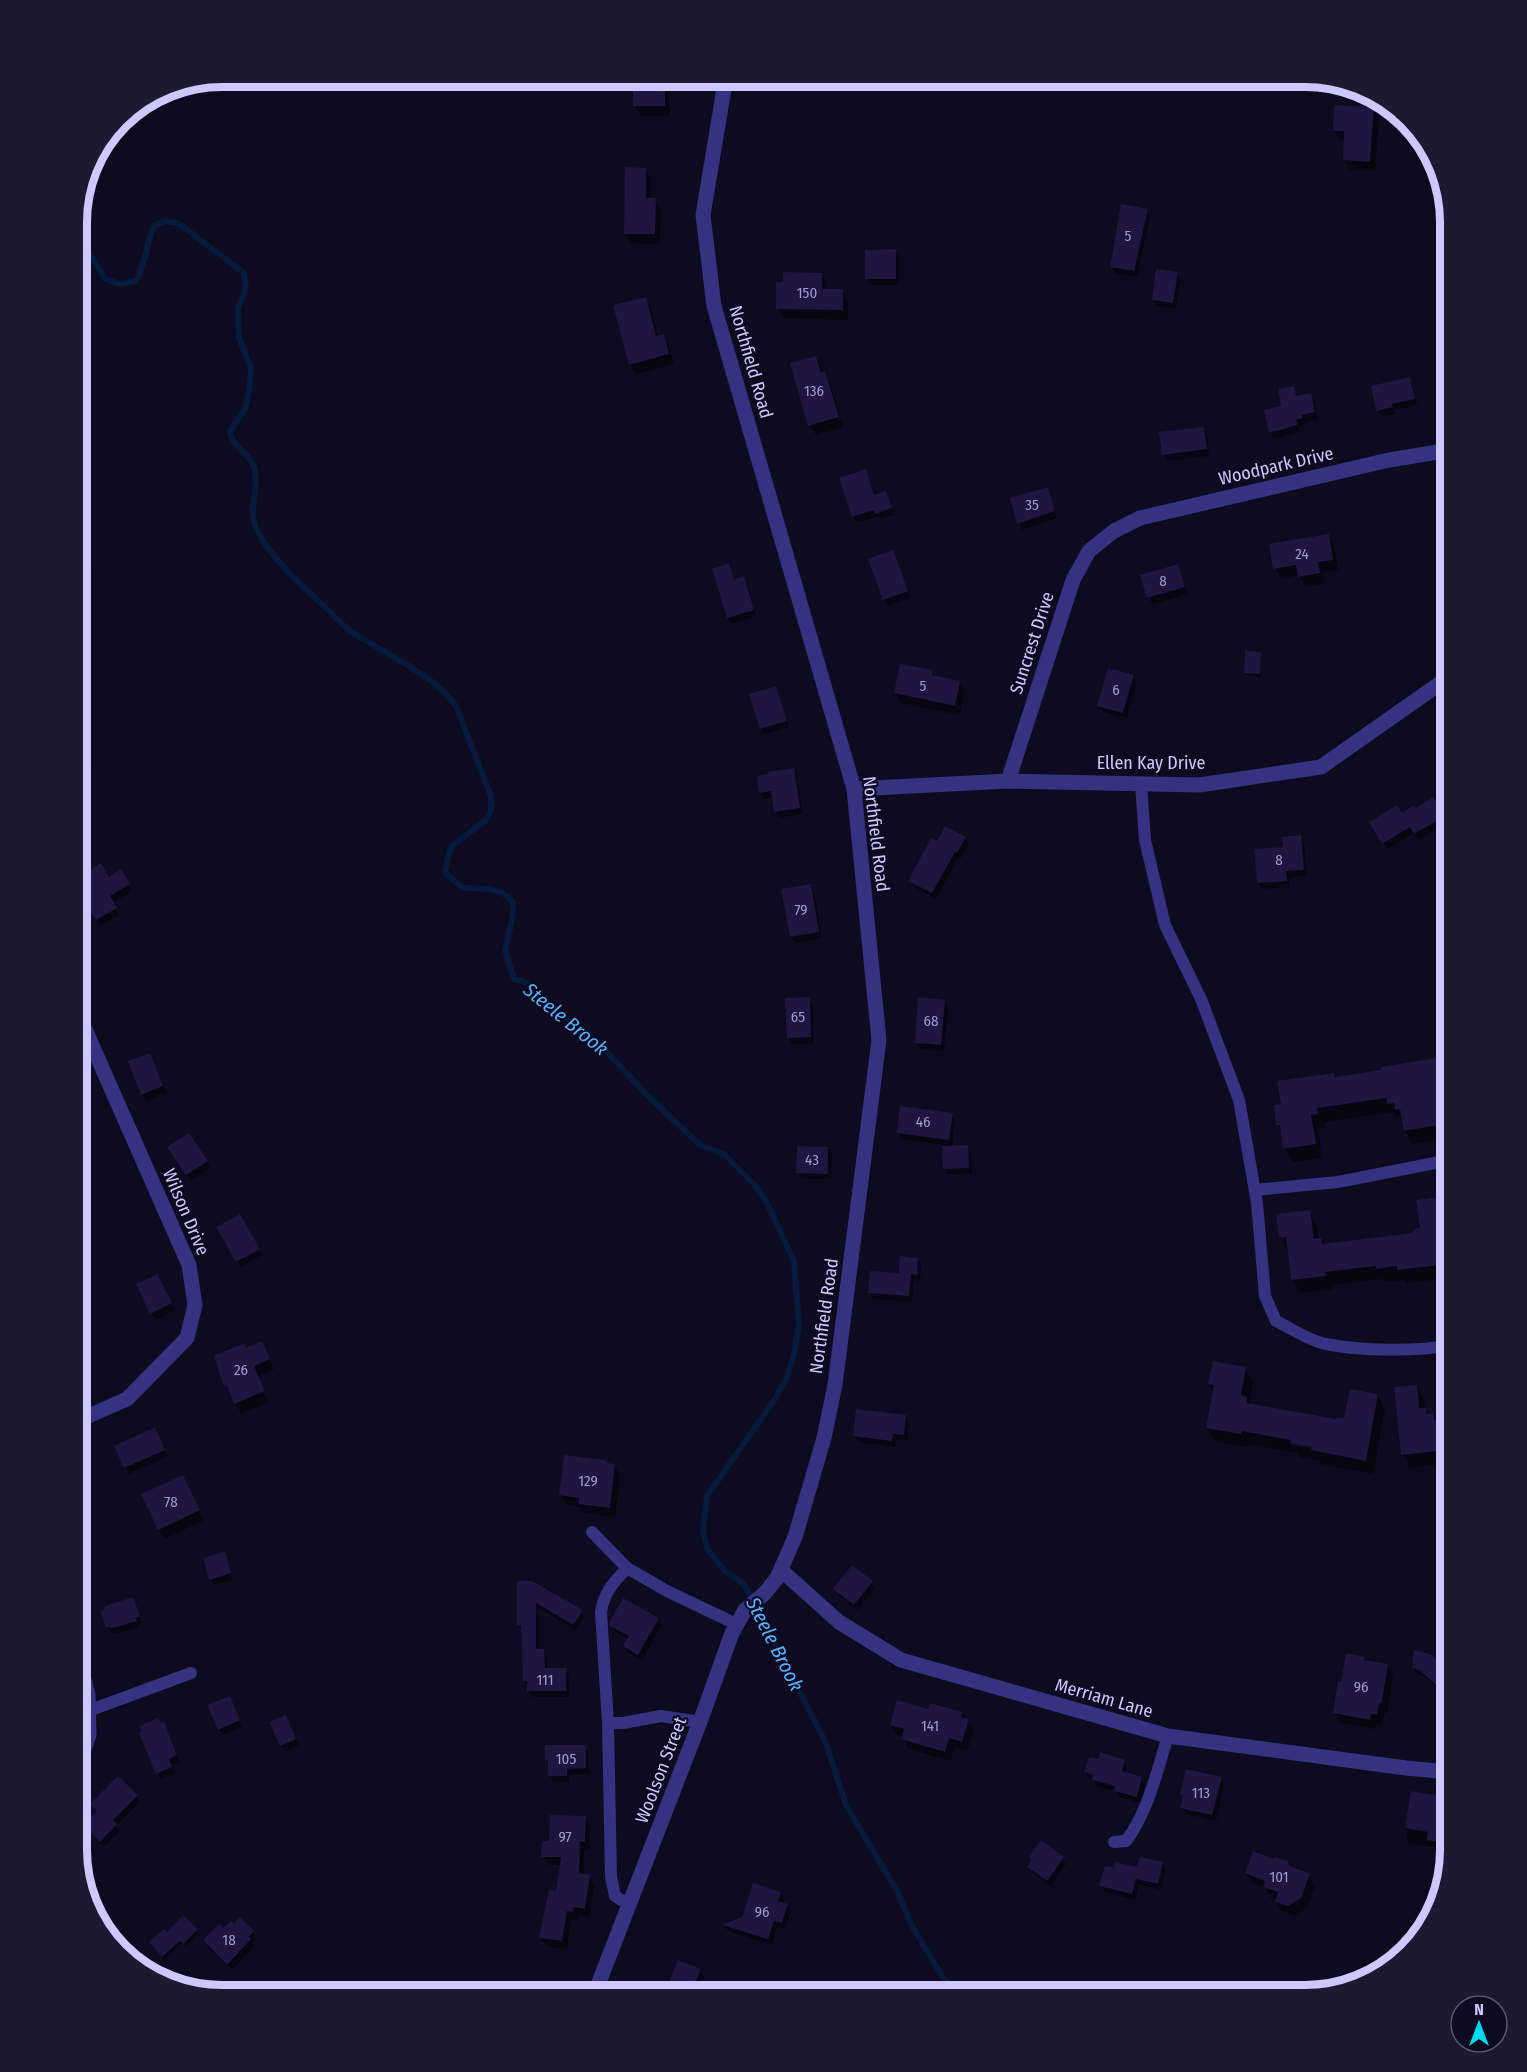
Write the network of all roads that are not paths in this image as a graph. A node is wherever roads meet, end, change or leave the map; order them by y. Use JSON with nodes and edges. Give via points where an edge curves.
{"nodes":[{"id":1,"x":724,"y":87,"type":"edge"},
{"id":2,"x":1440,"y":452,"type":"edge"},
{"id":3,"x":1114,"y":531,"type":"joint"},
{"id":4,"x":1440,"y":683,"type":"edge"},
{"id":5,"x":1008,"y":781,"type":"junction"},
{"id":6,"x":1141,"y":784,"type":"junction"},
{"id":7,"x":854,"y":789,"type":"junction"},
{"id":8,"x":87,"y":1034,"type":"edge"},
{"id":9,"x":1440,"y":1162,"type":"edge"},
{"id":10,"x":1255,"y":1190,"type":"junction"},
{"id":11,"x":1440,"y":1347,"type":"edge"},
{"id":12,"x":87,"y":1417,"type":"edge"},
{"id":13,"x":592,"y":1532,"type":"dead end"},
{"id":14,"x":627,"y":1568,"type":"junction"},
{"id":15,"x":781,"y":1570,"type":"junction"},
{"id":16,"x":736,"y":1624,"type":"junction"},
{"id":17,"x":191,"y":1673,"type":"dead end"},
{"id":18,"x":87,"y":1692,"type":"edge"},
{"id":19,"x":88,"y":1711,"type":"junction"},
{"id":20,"x":700,"y":1722,"type":"junction"},
{"id":21,"x":608,"y":1723,"type":"junction"},
{"id":22,"x":1168,"y":1736,"type":"junction"},
{"id":23,"x":87,"y":1740,"type":"edge"},
{"id":24,"x":1440,"y":1771,"type":"edge"},
{"id":25,"x":1114,"y":1842,"type":"dead end"},
{"id":26,"x":629,"y":1905,"type":"junction"},
{"id":27,"x":598,"y":1985,"type":"edge"}],
"edges":[{"from":1,"to":7,"type":"street","name":"Northfield Road","via":[[703,215],[714,306]]},
{"from":2,"to":3,"type":"street","name":"Woodpark Drive","via":[[1140,518]]},
{"from":3,"to":5,"type":"street","name":"Suncrest Drive","via":[[1089,551],[1073,580]]},
{"from":4,"to":6,"type":"street","name":"Ellen Kay Drive","via":[[1321,767],[1198,785]]},
{"from":5,"to":6,"type":"street","name":"Ellen Kay Drive"},
{"from":5,"to":7,"type":"street","name":"Ellen Kay Drive"},
{"from":6,"to":10,"type":"lane","via":[[1145,840],[1165,925],[1201,999],[1239,1100]]},
{"from":7,"to":15,"type":"street","name":"Northfield Road","via":[[879,1040],[835,1385],[804,1511]]},
{"from":8,"to":12,"type":"street","name":"Wilson Drive","via":[[189,1265],[195,1305],[187,1338],[127,1399]]},
{"from":9,"to":10,"type":"lane","via":[[1338,1182]]},
{"from":10,"to":11,"type":"lane","via":[[1265,1296],[1276,1321],[1324,1344]]},
{"from":13,"to":14,"type":"lane"},
{"from":14,"to":16,"type":"lane"},
{"from":14,"to":21,"type":"lane","via":[[610,1587],[601,1612]]},
{"from":15,"to":16,"type":"street","name":"Woolson Street"},
{"from":15,"to":22,"type":"street","name":"Merriam Lane","via":[[839,1622],[901,1660]]},
{"from":16,"to":20,"type":"street","name":"Woolson Street"},
{"from":17,"to":19,"type":"lane"},
{"from":18,"to":19,"type":"street"},
{"from":19,"to":23,"type":"street"},
{"from":20,"to":21,"type":"lane","via":[[661,1716]]},
{"from":20,"to":26,"type":"street","name":"Woolson Street"},
{"from":21,"to":26,"type":"lane","via":[[611,1877],[615,1896]]},
{"from":22,"to":24,"type":"street","name":"Merriam Lane"},
{"from":22,"to":25,"type":"lane","via":[[1133,1832],[1126,1841]]},
{"from":26,"to":27,"type":"street","name":"Woolson Street"}]}
